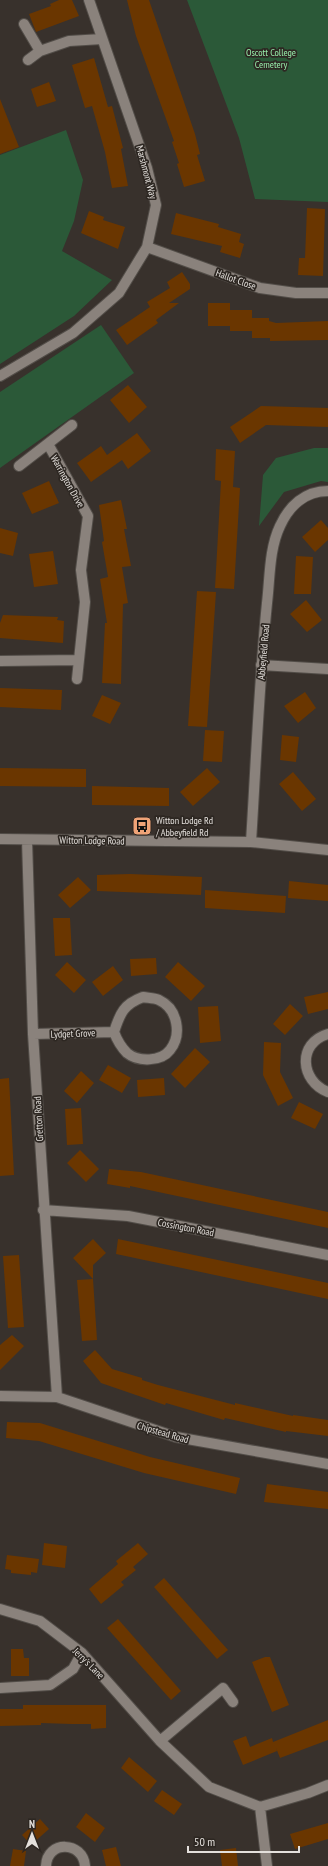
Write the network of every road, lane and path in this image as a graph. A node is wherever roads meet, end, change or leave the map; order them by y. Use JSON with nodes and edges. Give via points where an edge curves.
{"nodes":[{"id":1,"x":89,"y":0,"type":"edge"},
{"id":2,"x":24,"y":24,"type":"dead end"},
{"id":3,"x":102,"y":39,"type":"junction"},
{"id":4,"x":40,"y":51,"type":"junction"},
{"id":5,"x":28,"y":60,"type":"dead end"},
{"id":6,"x":147,"y":247,"type":"junction"},
{"id":7,"x":328,"y":292,"type":"edge"},
{"id":8,"x":0,"y":376,"type":"edge"},
{"id":9,"x":72,"y":425,"type":"dead end"},
{"id":10,"x":48,"y":444,"type":"junction"},
{"id":11,"x":20,"y":466,"type":"dead end"},
{"id":12,"x":328,"y":491,"type":"edge"},
{"id":13,"x":0,"y":660,"type":"edge"},
{"id":14,"x":78,"y":660,"type":"junction"},
{"id":15,"x":261,"y":665,"type":"junction"},
{"id":16,"x":328,"y":669,"type":"edge"},
{"id":17,"x":77,"y":679,"type":"dead end"},
{"id":18,"x":0,"y":839,"type":"edge"},
{"id":19,"x":27,"y":840,"type":"junction"},
{"id":20,"x":251,"y":842,"type":"junction"},
{"id":21,"x":328,"y":850,"type":"edge"},
{"id":22,"x":114,"y":1032,"type":"junction"},
{"id":23,"x":33,"y":1034,"type":"junction"},
{"id":24,"x":328,"y":1034,"type":"edge"},
{"id":25,"x":328,"y":1092,"type":"edge"},
{"id":26,"x":43,"y":1210,"type":"junction"},
{"id":27,"x":328,"y":1255,"type":"edge"},
{"id":28,"x":0,"y":1396,"type":"edge"},
{"id":29,"x":57,"y":1397,"type":"junction"},
{"id":30,"x":328,"y":1464,"type":"edge"},
{"id":31,"x":0,"y":1609,"type":"edge"},
{"id":32,"x":82,"y":1653,"type":"junction"},
{"id":33,"x":0,"y":1688,"type":"edge"},
{"id":34,"x":233,"y":1702,"type":"dead end"},
{"id":35,"x":160,"y":1741,"type":"junction"},
{"id":36,"x":328,"y":1785,"type":"edge"},
{"id":37,"x":260,"y":1807,"type":"junction"},
{"id":38,"x":46,"y":1866,"type":"edge"},
{"id":39,"x":85,"y":1866,"type":"edge"},
{"id":40,"x":267,"y":1866,"type":"edge"}],
"edges":[{"from":1,"to":3,"type":"street","name":"Marshmont Way"},
{"from":2,"to":4,"type":"street"},
{"from":3,"to":4,"type":"street","via":[[69,41]]},
{"from":3,"to":6,"type":"street","name":"Marshmont Way","via":[[147,168],[156,205]]},
{"from":4,"to":5,"type":"street"},
{"from":6,"to":7,"type":"street","name":"Hallot Close","via":[[260,288],[296,293]]},
{"from":6,"to":8,"type":"street","name":"Marshmont Way","via":[[119,293],[73,333]]},
{"from":9,"to":10,"type":"street","name":"Warrington Drive"},
{"from":10,"to":11,"type":"street","name":"Warrington Drive"},
{"from":10,"to":14,"type":"street","name":"Warrington Drive","via":[[88,516],[81,570],[85,602]]},
{"from":12,"to":15,"type":"street","name":"Abbeyfield Road","via":[[303,496],[288,510],[279,527],[273,548]]},
{"from":13,"to":14,"type":"street"},
{"from":14,"to":17,"type":"street","name":"Warrington Drive"},
{"from":15,"to":16,"type":"street"},
{"from":15,"to":20,"type":"street","name":"Abbeyfield Road"},
{"from":18,"to":19,"type":"street","name":"Witton Lodge Road"},
{"from":19,"to":20,"type":"street","name":"Witton Lodge Road"},
{"from":19,"to":23,"type":"street","name":"Gretton Road"},
{"from":20,"to":21,"type":"street","name":"Witton Lodge Road"},
{"from":22,"to":22,"type":"street","via":[[123,1010],[131,1002],[143,997],[158,1000],[167,1006],[174,1015],[177,1027],[175,1041],[169,1052],[159,1058],[146,1060],[128,1054],[119,1044]]},
{"from":22,"to":23,"type":"street","name":"Lydget Grove"},
{"from":23,"to":26,"type":"street","name":"Gretton Road"},
{"from":24,"to":25,"type":"street","via":[[316,1040],[305,1063],[310,1079]]},
{"from":26,"to":27,"type":"street","name":"Cossington Road","via":[[128,1216]]},
{"from":26,"to":29,"type":"street","name":"Gretton Road"},
{"from":28,"to":29,"type":"street","name":"Chipstead Road"},
{"from":29,"to":30,"type":"street","name":"Chipstead Road","via":[[176,1437]]},
{"from":31,"to":32,"type":"street","name":"Jerry's Lane","via":[[40,1622]]},
{"from":32,"to":33,"type":"street","via":[[73,1668],[50,1685]]},
{"from":32,"to":35,"type":"street","name":"Jerry's Lane"},
{"from":34,"to":35,"type":"street","via":[[223,1688]]},
{"from":35,"to":37,"type":"street","name":"Jerry's Lane","via":[[209,1787]]},
{"from":36,"to":37,"type":"street"},
{"from":37,"to":40,"type":"street"},
{"from":38,"to":39,"type":"street","via":[[50,1852],[58,1847],[78,1850],[84,1856]]}]}
